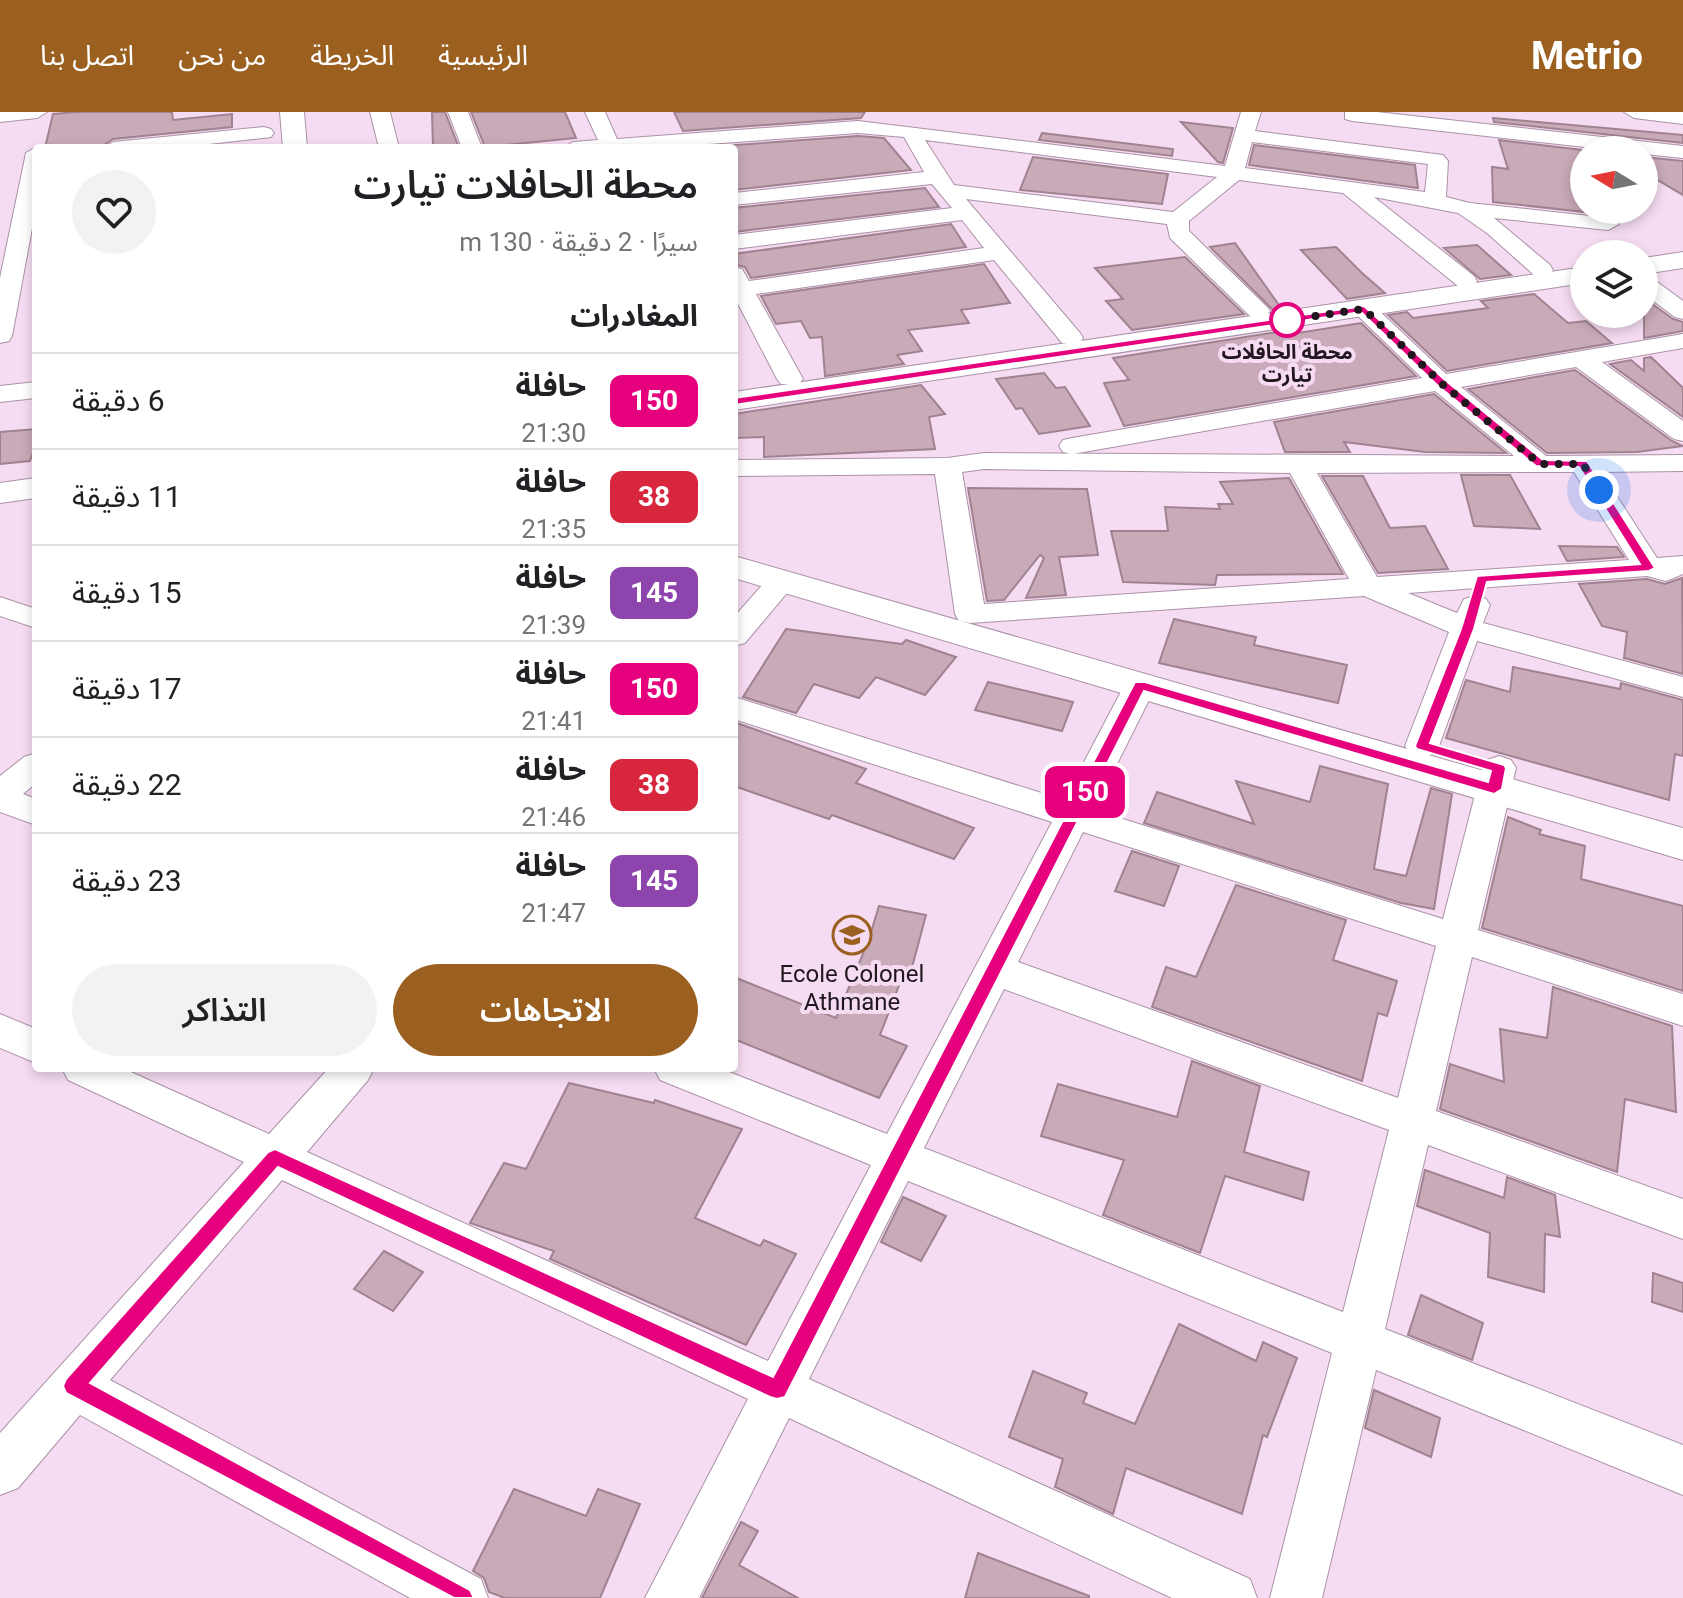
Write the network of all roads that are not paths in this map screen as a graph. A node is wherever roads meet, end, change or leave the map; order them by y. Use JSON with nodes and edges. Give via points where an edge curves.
{"nodes":[{"id":1,"x":37,"y":112,"type":"edge"},
{"id":2,"x":44,"y":112,"type":"edge"},
{"id":3,"x":292,"y":112,"type":"edge"},
{"id":4,"x":380,"y":112,"type":"edge"},
{"id":5,"x":458,"y":112,"type":"edge"},
{"id":6,"x":595,"y":112,"type":"edge"},
{"id":7,"x":725,"y":112,"type":"edge"},
{"id":8,"x":799,"y":112,"type":"edge"},
{"id":9,"x":1251,"y":112,"type":"edge"},
{"id":10,"x":1634,"y":112,"type":"edge"},
{"id":11,"x":1352,"y":113,"type":"edge"},
{"id":12,"x":0,"y":116,"type":"edge"},
{"id":13,"x":1683,"y":118,"type":"edge"},
{"id":14,"x":890,"y":120,"type":"edge"},
{"id":15,"x":981,"y":122,"type":"dead end"},
{"id":16,"x":264,"y":131,"type":"edge"},
{"id":17,"x":780,"y":132,"type":"junction"},
{"id":18,"x":911,"y":133,"type":"junction"},
{"id":19,"x":737,"y":135,"type":"junction"},
{"id":20,"x":1244,"y":135,"type":"junction"},
{"id":21,"x":1570,"y":137,"type":"edge"},
{"id":22,"x":968,"y":142,"type":"junction"},
{"id":23,"x":38,"y":144,"type":"edge"},
{"id":24,"x":149,"y":144,"type":"edge"},
{"id":25,"x":295,"y":144,"type":"edge"},
{"id":26,"x":388,"y":144,"type":"edge"},
{"id":27,"x":470,"y":144,"type":"edge"},
{"id":28,"x":610,"y":144,"type":"joint"},
{"id":29,"x":664,"y":144,"type":"edge"},
{"id":30,"x":1346,"y":147,"type":"junction"},
{"id":31,"x":1658,"y":148,"type":"edge"},
{"id":32,"x":1683,"y":152,"type":"edge"},
{"id":33,"x":1018,"y":161,"type":"junction"},
{"id":34,"x":1233,"y":174,"type":"junction"},
{"id":35,"x":942,"y":184,"type":"junction"},
{"id":36,"x":1350,"y":188,"type":"junction"},
{"id":37,"x":1001,"y":197,"type":"junction"},
{"id":38,"x":738,"y":199,"type":"edge"},
{"id":39,"x":1435,"y":201,"type":"junction"},
{"id":40,"x":30,"y":206,"type":"edge"},
{"id":41,"x":1465,"y":208,"type":"junction"},
{"id":42,"x":0,"y":209,"type":"edge"},
{"id":43,"x":967,"y":213,"type":"junction"},
{"id":44,"x":1178,"y":219,"type":"junction"},
{"id":45,"x":1570,"y":220,"type":"edge"},
{"id":46,"x":738,"y":242,"type":"edge"},
{"id":47,"x":1683,"y":249,"type":"edge"},
{"id":48,"x":1000,"y":252,"type":"junction"},
{"id":49,"x":1658,"y":253,"type":"edge"},
{"id":50,"x":1683,"y":260,"type":"edge"},
{"id":51,"x":17,"y":261,"type":"edge"},
{"id":52,"x":1658,"y":264,"type":"edge"},
{"id":53,"x":1570,"y":266,"type":"edge"},
{"id":54,"x":1542,"y":270,"type":"junction"},
{"id":55,"x":1570,"y":277,"type":"edge"},
{"id":56,"x":1466,"y":281,"type":"junction"},
{"id":57,"x":738,"y":282,"type":"edge"},
{"id":58,"x":1658,"y":293,"type":"edge"},
{"id":59,"x":1364,"y":309,"type":"junction"},
{"id":60,"x":1258,"y":311,"type":"junction"},
{"id":61,"x":1683,"y":312,"type":"edge"},
{"id":62,"x":7,"y":326,"type":"edge"},
{"id":63,"x":1071,"y":338,"type":"junction"},
{"id":64,"x":1683,"y":341,"type":"edge"},
{"id":65,"x":1581,"y":359,"type":"junction"},
{"id":66,"x":790,"y":379,"type":"junction"},
{"id":67,"x":1441,"y":383,"type":"junction"},
{"id":68,"x":738,"y":386,"type":"edge"},
{"id":69,"x":32,"y":390,"type":"edge"},
{"id":70,"x":0,"y":394,"type":"edge"},
{"id":71,"x":738,"y":400,"type":"edge"},
{"id":72,"x":1683,"y":433,"type":"edge"},
{"id":73,"x":984,"y":461,"type":"junction"},
{"id":74,"x":1683,"y":463,"type":"edge"},
{"id":75,"x":1540,"y":464,"type":"junction"},
{"id":76,"x":1583,"y":464,"type":"junction"},
{"id":77,"x":1299,"y":465,"type":"junction"},
{"id":78,"x":947,"y":466,"type":"junction"},
{"id":79,"x":738,"y":468,"type":"edge"},
{"id":80,"x":32,"y":489,"type":"edge"},
{"id":81,"x":0,"y":493,"type":"edge"},
{"id":82,"x":32,"y":506,"type":"edge"},
{"id":83,"x":0,"y":510,"type":"edge"},
{"id":84,"x":738,"y":547,"type":"edge"},
{"id":85,"x":1683,"y":565,"type":"edge"},
{"id":86,"x":738,"y":568,"type":"edge"},
{"id":87,"x":1649,"y":568,"type":"junction"},
{"id":88,"x":1683,"y":576,"type":"edge"},
{"id":89,"x":1482,"y":579,"type":"junction"},
{"id":90,"x":782,"y":581,"type":"junction"},
{"id":91,"x":1368,"y":587,"type":"junction"},
{"id":92,"x":0,"y":606,"type":"edge"},
{"id":93,"x":970,"y":614,"type":"junction"},
{"id":94,"x":32,"y":616,"type":"edge"},
{"id":95,"x":1468,"y":629,"type":"junction"},
{"id":96,"x":738,"y":631,"type":"edge"},
{"id":97,"x":1140,"y":686,"type":"junction"},
{"id":98,"x":1683,"y":687,"type":"edge"},
{"id":99,"x":738,"y":709,"type":"edge"},
{"id":100,"x":1422,"y":746,"type":"junction"},
{"id":101,"x":32,"y":768,"type":"edge"},
{"id":102,"x":1496,"y":778,"type":"junction"},
{"id":103,"x":0,"y":796,"type":"edge"},
{"id":104,"x":32,"y":811,"type":"edge"},
{"id":105,"x":1073,"y":815,"type":"junction"},
{"id":106,"x":1683,"y":822,"type":"edge"},
{"id":107,"x":1683,"y":844,"type":"edge"},
{"id":108,"x":1457,"y":937,"type":"junction"},
{"id":109,"x":993,"y":969,"type":"junction"},
{"id":110,"x":1683,"y":1010,"type":"edge"},
{"id":111,"x":0,"y":1030,"type":"edge"},
{"id":112,"x":32,"y":1045,"type":"edge"},
{"id":113,"x":91,"y":1072,"type":"edge"},
{"id":114,"x":350,"y":1072,"type":"edge"},
{"id":115,"x":684,"y":1072,"type":"edge"},
{"id":116,"x":1412,"y":1120,"type":"junction"},
{"id":117,"x":896,"y":1156,"type":"junction"},
{"id":118,"x":275,"y":1157,"type":"junction"},
{"id":119,"x":1683,"y":1219,"type":"edge"},
{"id":120,"x":1359,"y":1339,"type":"junction"},
{"id":121,"x":74,"y":1386,"type":"junction"},
{"id":122,"x":777,"y":1389,"type":"junction"},
{"id":123,"x":0,"y":1470,"type":"edge"},
{"id":124,"x":1683,"y":1470,"type":"edge"},
{"id":125,"x":462,"y":1598,"type":"edge"},
{"id":126,"x":671,"y":1598,"type":"edge"},
{"id":127,"x":1231,"y":1598,"type":"edge"},
{"id":128,"x":1296,"y":1598,"type":"edge"}],
"edges":[{"from":1,"to":12,"type":"street"},
{"from":2,"to":23,"type":"street"},
{"from":3,"to":25,"type":"main road"},
{"from":4,"to":26,"type":"street"},
{"from":5,"to":27,"type":"street"},
{"from":6,"to":28,"type":"street"},
{"from":7,"to":19,"type":"street"},
{"from":8,"to":17,"type":"street"},
{"from":9,"to":20,"type":"street"},
{"from":10,"to":13,"type":"street"},
{"from":11,"to":21,"type":"street"},
{"from":11,"to":30,"type":"street"},
{"from":14,"to":17,"type":"street"},
{"from":14,"to":18,"type":"street"},
{"from":15,"to":22,"type":"street"},
{"from":16,"to":24,"type":"street"},
{"from":17,"to":19,"type":"street"},
{"from":18,"to":22,"type":"street"},
{"from":18,"to":35,"type":"street"},
{"from":19,"to":29,"type":"street"},
{"from":20,"to":30,"type":"street"},
{"from":20,"to":34,"type":"street"},
{"from":22,"to":33,"type":"street"},
{"from":28,"to":29,"type":"street"},
{"from":30,"to":39,"type":"street","via":[[1436,159]]},
{"from":31,"to":32,"type":"street"},
{"from":33,"to":34,"type":"street"},
{"from":33,"to":37,"type":"street"},
{"from":34,"to":36,"type":"street"},
{"from":34,"to":44,"type":"street"},
{"from":35,"to":37,"type":"street"},
{"from":35,"to":38,"type":"street"},
{"from":35,"to":43,"type":"street"},
{"from":36,"to":39,"type":"street"},
{"from":36,"to":56,"type":"street"},
{"from":37,"to":44,"type":"street"},
{"from":39,"to":41,"type":"street"},
{"from":40,"to":42,"type":"street"},
{"from":40,"to":51,"type":"street"},
{"from":41,"to":45,"type":"street"},
{"from":41,"to":54,"type":"street"},
{"from":43,"to":46,"type":"street"},
{"from":43,"to":48,"type":"street"},
{"from":44,"to":60,"type":"street","via":[[1178,233]]},
{"from":47,"to":49,"type":"main road"},
{"from":48,"to":57,"type":"street"},
{"from":48,"to":63,"type":"street"},
{"from":50,"to":52,"type":"main road"},
{"from":51,"to":62,"type":"street"},
{"from":53,"to":54,"type":"main road"},
{"from":54,"to":56,"type":"main road"},
{"from":55,"to":59,"type":"main road"},
{"from":56,"to":60,"type":"main road"},
{"from":57,"to":66,"type":"street"},
{"from":58,"to":61,"type":"street"},
{"from":59,"to":67,"type":"street"},
{"from":59,"to":71,"type":"main road"},
{"from":60,"to":63,"type":"main road"},
{"from":63,"to":66,"type":"main road"},
{"from":64,"to":65,"type":"street"},
{"from":65,"to":67,"type":"street"},
{"from":65,"to":72,"type":"street"},
{"from":66,"to":68,"type":"main road"},
{"from":67,"to":73,"type":"street"},
{"from":67,"to":75,"type":"street"},
{"from":69,"to":70,"type":"street"},
{"from":73,"to":77,"type":"street"},
{"from":73,"to":78,"type":"street"},
{"from":74,"to":76,"type":"street"},
{"from":75,"to":76,"type":"street"},
{"from":75,"to":77,"type":"street"},
{"from":76,"to":87,"type":"street"},
{"from":77,"to":91,"type":"street"},
{"from":78,"to":79,"type":"street"},
{"from":78,"to":93,"type":"street"},
{"from":80,"to":81,"type":"main road"},
{"from":82,"to":83,"type":"main road"},
{"from":84,"to":93,"type":"main road"},
{"from":85,"to":87,"type":"street"},
{"from":86,"to":90,"type":"main road"},
{"from":87,"to":88,"type":"street"},
{"from":87,"to":89,"type":"street"},
{"from":89,"to":91,"type":"street"},
{"from":89,"to":95,"type":"street"},
{"from":90,"to":96,"type":"street"},
{"from":90,"to":97,"type":"main road"},
{"from":91,"to":93,"type":"street"},
{"from":91,"to":95,"type":"street"},
{"from":92,"to":94,"type":"street"},
{"from":93,"to":100,"type":"main road"},
{"from":95,"to":98,"type":"street"},
{"from":95,"to":100,"type":"street"},
{"from":97,"to":102,"type":"main road"},
{"from":97,"to":105,"type":"street"},
{"from":99,"to":105,"type":"street"},
{"from":100,"to":102,"type":"main road"},
{"from":101,"to":103,"type":"street"},
{"from":102,"to":106,"type":"main road"},
{"from":102,"to":107,"type":"main road"},
{"from":102,"to":108,"type":"street"},
{"from":103,"to":104,"type":"street"},
{"from":105,"to":108,"type":"street"},
{"from":105,"to":109,"type":"street"},
{"from":108,"to":110,"type":"street"},
{"from":108,"to":116,"type":"street"},
{"from":109,"to":116,"type":"street"},
{"from":109,"to":117,"type":"street"},
{"from":111,"to":112,"type":"street"},
{"from":113,"to":118,"type":"street"},
{"from":114,"to":118,"type":"street"},
{"from":115,"to":117,"type":"street"},
{"from":116,"to":119,"type":"street"},
{"from":116,"to":120,"type":"street"},
{"from":117,"to":120,"type":"street"},
{"from":117,"to":122,"type":"street"},
{"from":118,"to":121,"type":"street"},
{"from":118,"to":122,"type":"street"},
{"from":120,"to":124,"type":"street"},
{"from":120,"to":128,"type":"street"},
{"from":121,"to":123,"type":"street"},
{"from":121,"to":125,"type":"street"},
{"from":122,"to":126,"type":"street"},
{"from":122,"to":127,"type":"street"}]}
